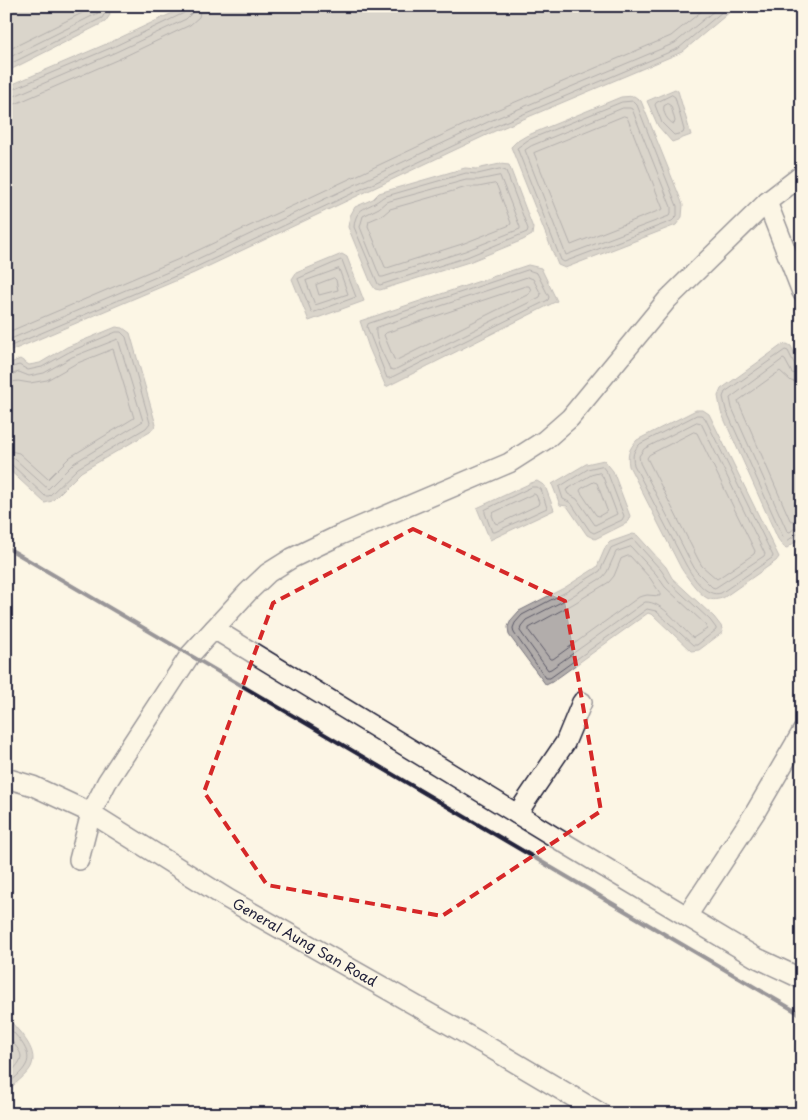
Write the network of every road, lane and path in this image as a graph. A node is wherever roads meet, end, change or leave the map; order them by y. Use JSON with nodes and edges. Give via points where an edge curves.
{"nodes":[{"id":1,"x":802,"y":175,"type":"edge"},
{"id":2,"x":767,"y":202,"type":"junction"},
{"id":3,"x":802,"y":292,"type":"edge"},
{"id":4,"x":214,"y":629,"type":"junction"},
{"id":5,"x":582,"y":702,"type":"dead end"},
{"id":6,"x":802,"y":732,"type":"edge"},
{"id":7,"x":6,"y":778,"type":"edge"},
{"id":8,"x":91,"y":813,"type":"junction"},
{"id":9,"x":517,"y":814,"type":"junction"},
{"id":10,"x":79,"y":860,"type":"dead end"},
{"id":11,"x":687,"y":916,"type":"junction"},
{"id":12,"x":802,"y":979,"type":"edge"},
{"id":13,"x":602,"y":1114,"type":"edge"}],
"edges":[{"from":1,"to":2,"type":"street"},
{"from":2,"to":3,"type":"street"},
{"from":2,"to":4,"type":"street","via":[[667,300],[570,418],[545,440],[509,463],[292,558],[268,573]]},
{"from":4,"to":8,"type":"street","via":[[190,655],[107,782]]},
{"from":4,"to":9,"type":"street"},
{"from":5,"to":9,"type":"street","via":[[565,743]]},
{"from":6,"to":11,"type":"street","via":[[756,811]]},
{"from":7,"to":8,"type":"street","name":"General Aung San Road","via":[[33,786]]},
{"from":8,"to":10,"type":"street"},
{"from":8,"to":13,"type":"street","name":"General Aung San Road","via":[[228,899]]},
{"from":9,"to":11,"type":"street"},
{"from":11,"to":12,"type":"street","via":[[755,957]]}]}
